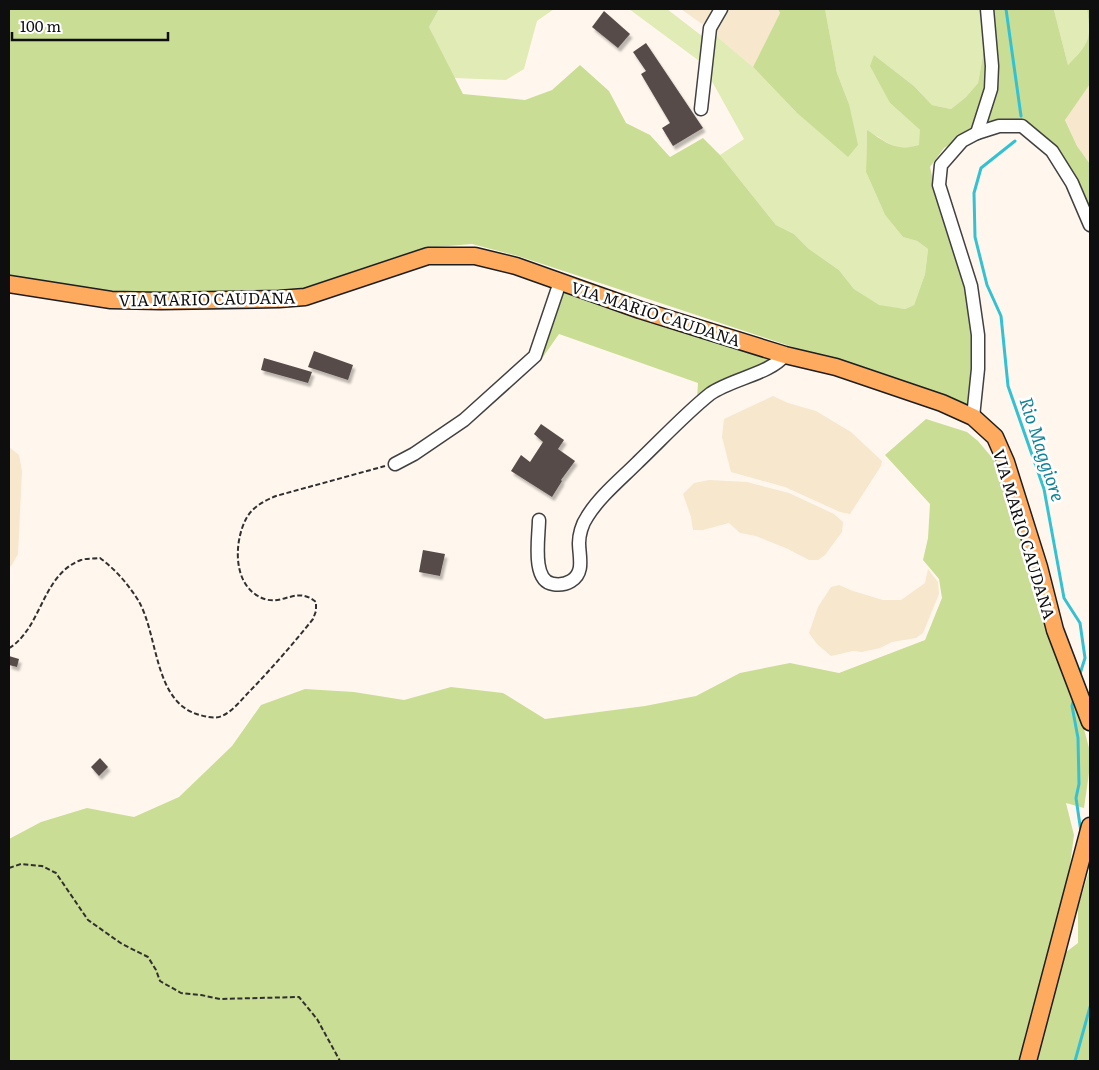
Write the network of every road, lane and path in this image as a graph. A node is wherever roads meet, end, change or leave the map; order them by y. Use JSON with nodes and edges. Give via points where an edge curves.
{"nodes":[{"id":1,"x":721,"y":9,"type":"edge"},
{"id":2,"x":988,"y":9,"type":"edge"},
{"id":3,"x":701,"y":109,"type":"dead end"},
{"id":4,"x":977,"y":133,"type":"junction"},
{"id":5,"x":1090,"y":225,"type":"edge"},
{"id":6,"x":560,"y":282,"type":"junction"},
{"id":7,"x":9,"y":284,"type":"edge"},
{"id":8,"x":785,"y":355,"type":"junction"},
{"id":9,"x":973,"y":417,"type":"junction"},
{"id":10,"x":395,"y":464,"type":"joint"},
{"id":11,"x":539,"y":520,"type":"dead end"},
{"id":12,"x":9,"y":648,"type":"edge"},
{"id":13,"x":1090,"y":716,"type":"edge"},
{"id":14,"x":1087,"y":839,"type":"edge"},
{"id":15,"x":9,"y":868,"type":"edge"},
{"id":16,"x":340,"y":1061,"type":"edge"},
{"id":17,"x":1028,"y":1061,"type":"edge"}],
"edges":[{"from":1,"to":3,"type":"street","via":[[710,28]]},
{"from":2,"to":4,"type":"street","via":[[991,89]]},
{"from":4,"to":5,"type":"street","via":[[999,126],[1022,126],[1052,151],[1072,183]]},
{"from":4,"to":9,"type":"street","via":[[962,141],[941,165],[939,185],[971,286],[978,334]]},
{"from":6,"to":7,"type":"main road","name":"VIA MARIO CAUDANA","via":[[475,256],[428,256],[305,297],[279,299],[111,300]]},
{"from":6,"to":8,"type":"main road","name":"VIA MARIO CAUDANA"},
{"from":6,"to":10,"type":"street","via":[[535,356],[464,420]]},
{"from":8,"to":9,"type":"main road","name":"VIA MARIO CAUDANA","via":[[836,367],[942,403]]},
{"from":8,"to":11,"type":"street","via":[[766,369],[710,394],[608,492],[584,521],[579,541],[579,574],[567,583],[551,584],[540,574]]},
{"from":9,"to":13,"type":"main road","name":"VIA MARIO CAUDANA","via":[[995,437],[1006,462],[1055,630]]},
{"from":10,"to":12,"type":"path","via":[[276,496],[264,501],[246,518],[237,556],[248,588],[269,600],[308,596],[316,602],[316,611],[313,619],[268,673],[222,716],[209,718],[194,714],[168,691],[151,631],[138,600],[114,568],[100,558],[81,560],[63,570],[23,636]]},
{"from":14,"to":17,"type":"main road"},
{"from":15,"to":16,"type":"path","via":[[21,864],[42,866],[56,873],[88,920],[122,944],[148,957],[160,981],[181,993],[220,999],[299,997],[317,1019]]}]}
